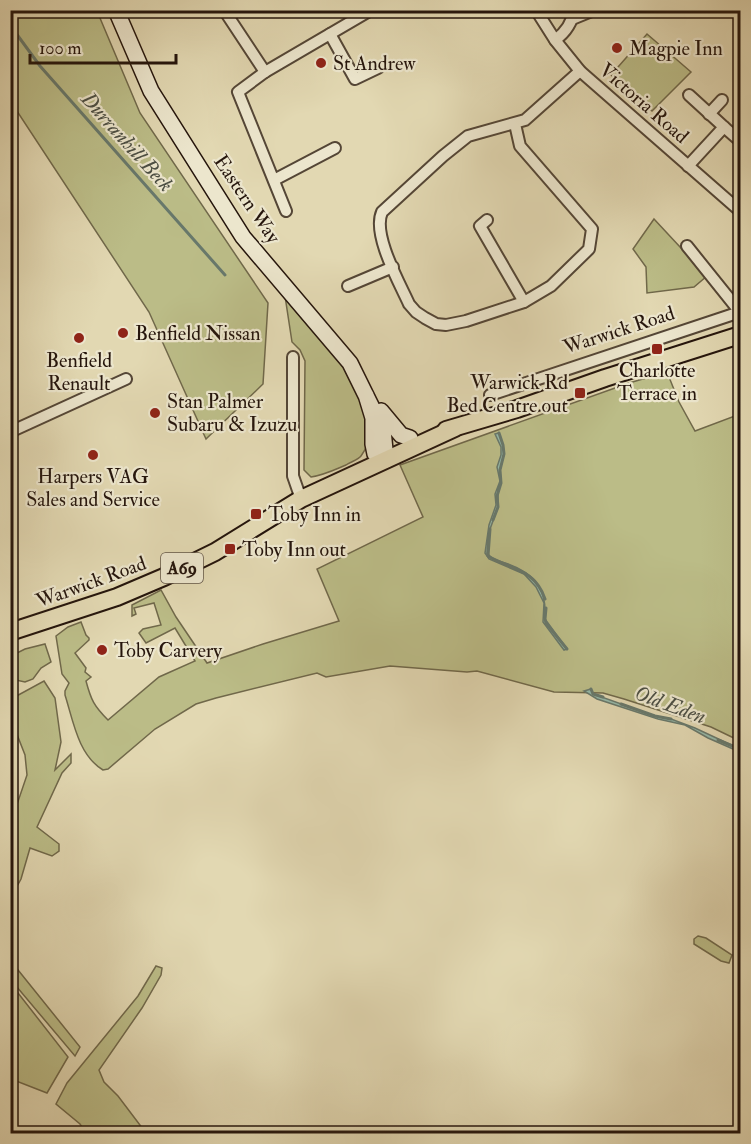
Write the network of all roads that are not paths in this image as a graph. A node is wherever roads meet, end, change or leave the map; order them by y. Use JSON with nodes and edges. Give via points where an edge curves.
{"nodes":[{"id":1,"x":116,"y":10,"type":"edge"},
{"id":2,"x":224,"y":10,"type":"edge"},
{"id":3,"x":371,"y":10,"type":"edge"},
{"id":4,"x":536,"y":10,"type":"edge"},
{"id":5,"x":594,"y":10,"type":"edge"},
{"id":6,"x":573,"y":15,"type":"edge"},
{"id":7,"x":330,"y":34,"type":"junction"},
{"id":8,"x":555,"y":40,"type":"junction"},
{"id":9,"x":378,"y":68,"type":"dead end"},
{"id":10,"x":580,"y":71,"type":"junction"},
{"id":11,"x":265,"y":72,"type":"junction"},
{"id":12,"x":689,"y":95,"type":"dead end"},
{"id":13,"x":722,"y":100,"type":"dead end"},
{"id":14,"x":709,"y":114,"type":"junction"},
{"id":15,"x":515,"y":124,"type":"junction"},
{"id":16,"x":723,"y":127,"type":"junction"},
{"id":17,"x":740,"y":141,"type":"edge"},
{"id":18,"x":335,"y":148,"type":"dead end"},
{"id":19,"x":688,"y":166,"type":"junction"},
{"id":20,"x":274,"y":180,"type":"junction"},
{"id":21,"x":286,"y":211,"type":"dead end"},
{"id":22,"x":741,"y":211,"type":"edge"},
{"id":23,"x":487,"y":220,"type":"dead end"},
{"id":24,"x":687,"y":246,"type":"dead end"},
{"id":25,"x":393,"y":267,"type":"junction"},
{"id":26,"x":348,"y":286,"type":"dead end"},
{"id":27,"x":524,"y":302,"type":"junction"},
{"id":28,"x":740,"y":312,"type":"edge"},
{"id":29,"x":741,"y":335,"type":"edge"},
{"id":30,"x":293,"y":357,"type":"dead end"},
{"id":31,"x":126,"y":379,"type":"dead end"},
{"id":32,"x":511,"y":388,"type":"junction"},
{"id":33,"x":366,"y":395,"type":"junction"},
{"id":34,"x":490,"y":395,"type":"dead end"},
{"id":35,"x":518,"y":409,"type":"junction"},
{"id":36,"x":455,"y":428,"type":"junction"},
{"id":37,"x":10,"y":432,"type":"edge"},
{"id":38,"x":410,"y":438,"type":"junction"},
{"id":39,"x":382,"y":454,"type":"junction"},
{"id":40,"x":301,"y":499,"type":"junction"},
{"id":41,"x":10,"y":632,"type":"edge"}],
"edges":[{"from":1,"to":33,"type":"street","name":"Eastern Way","via":[[151,91],[243,237],[350,363]]},
{"from":2,"to":11,"type":"street"},
{"from":3,"to":7,"type":"street"},
{"from":4,"to":8,"type":"street","name":"Victoria Road"},
{"from":5,"to":6,"type":"street"},
{"from":6,"to":8,"type":"street","via":[[564,33]]},
{"from":7,"to":9,"type":"street","via":[[354,79]]},
{"from":7,"to":11,"type":"street"},
{"from":8,"to":10,"type":"street","name":"Victoria Road"},
{"from":10,"to":15,"type":"street","via":[[533,114]]},
{"from":10,"to":19,"type":"street","name":"Victoria Road"},
{"from":11,"to":20,"type":"street","via":[[238,92]]},
{"from":12,"to":14,"type":"street"},
{"from":13,"to":14,"type":"street"},
{"from":14,"to":16,"type":"street"},
{"from":15,"to":25,"type":"street","via":[[468,136],[382,212],[379,227]]},
{"from":15,"to":27,"type":"street","via":[[520,146],[592,229],[589,249],[551,286]]},
{"from":16,"to":17,"type":"street"},
{"from":16,"to":19,"type":"street"},
{"from":18,"to":20,"type":"street"},
{"from":19,"to":22,"type":"street","name":"Victoria Road"},
{"from":20,"to":21,"type":"street"},
{"from":23,"to":27,"type":"street","via":[[480,226]]},
{"from":24,"to":28,"type":"street"},
{"from":25,"to":26,"type":"street"},
{"from":25,"to":27,"type":"street","via":[[409,304],[436,324],[457,324]]},
{"from":28,"to":32,"type":"street","name":"Warwick Road"},
{"from":29,"to":35,"type":"main road","name":"Warwick Road","number":"A69"},
{"from":30,"to":40,"type":"street","via":[[293,476]]},
{"from":31,"to":37,"type":"street"},
{"from":32,"to":34,"type":"street","name":"Warwick Road"},
{"from":32,"to":35,"type":"street"},
{"from":33,"to":38,"type":"street","name":"Eastern Way","via":[[401,435]]},
{"from":33,"to":39,"type":"street","name":"Eastern Way","via":[[373,418],[373,444]]},
{"from":35,"to":36,"type":"main road","name":"Warwick Road","number":"A69"},
{"from":36,"to":38,"type":"main road","name":"Warwick Road","number":"A69"},
{"from":36,"to":39,"type":"main road","name":"Warwick Road","number":"A69"},
{"from":38,"to":39,"type":"main road","name":"Warwick Road","number":"A69"},
{"from":39,"to":40,"type":"main road","name":"Warwick Road","number":"A69","via":[[354,466],[343,480]]},
{"from":40,"to":41,"type":"main road","name":"Warwick Road","number":"A69","via":[[215,552],[164,577],[117,597]]}]}
